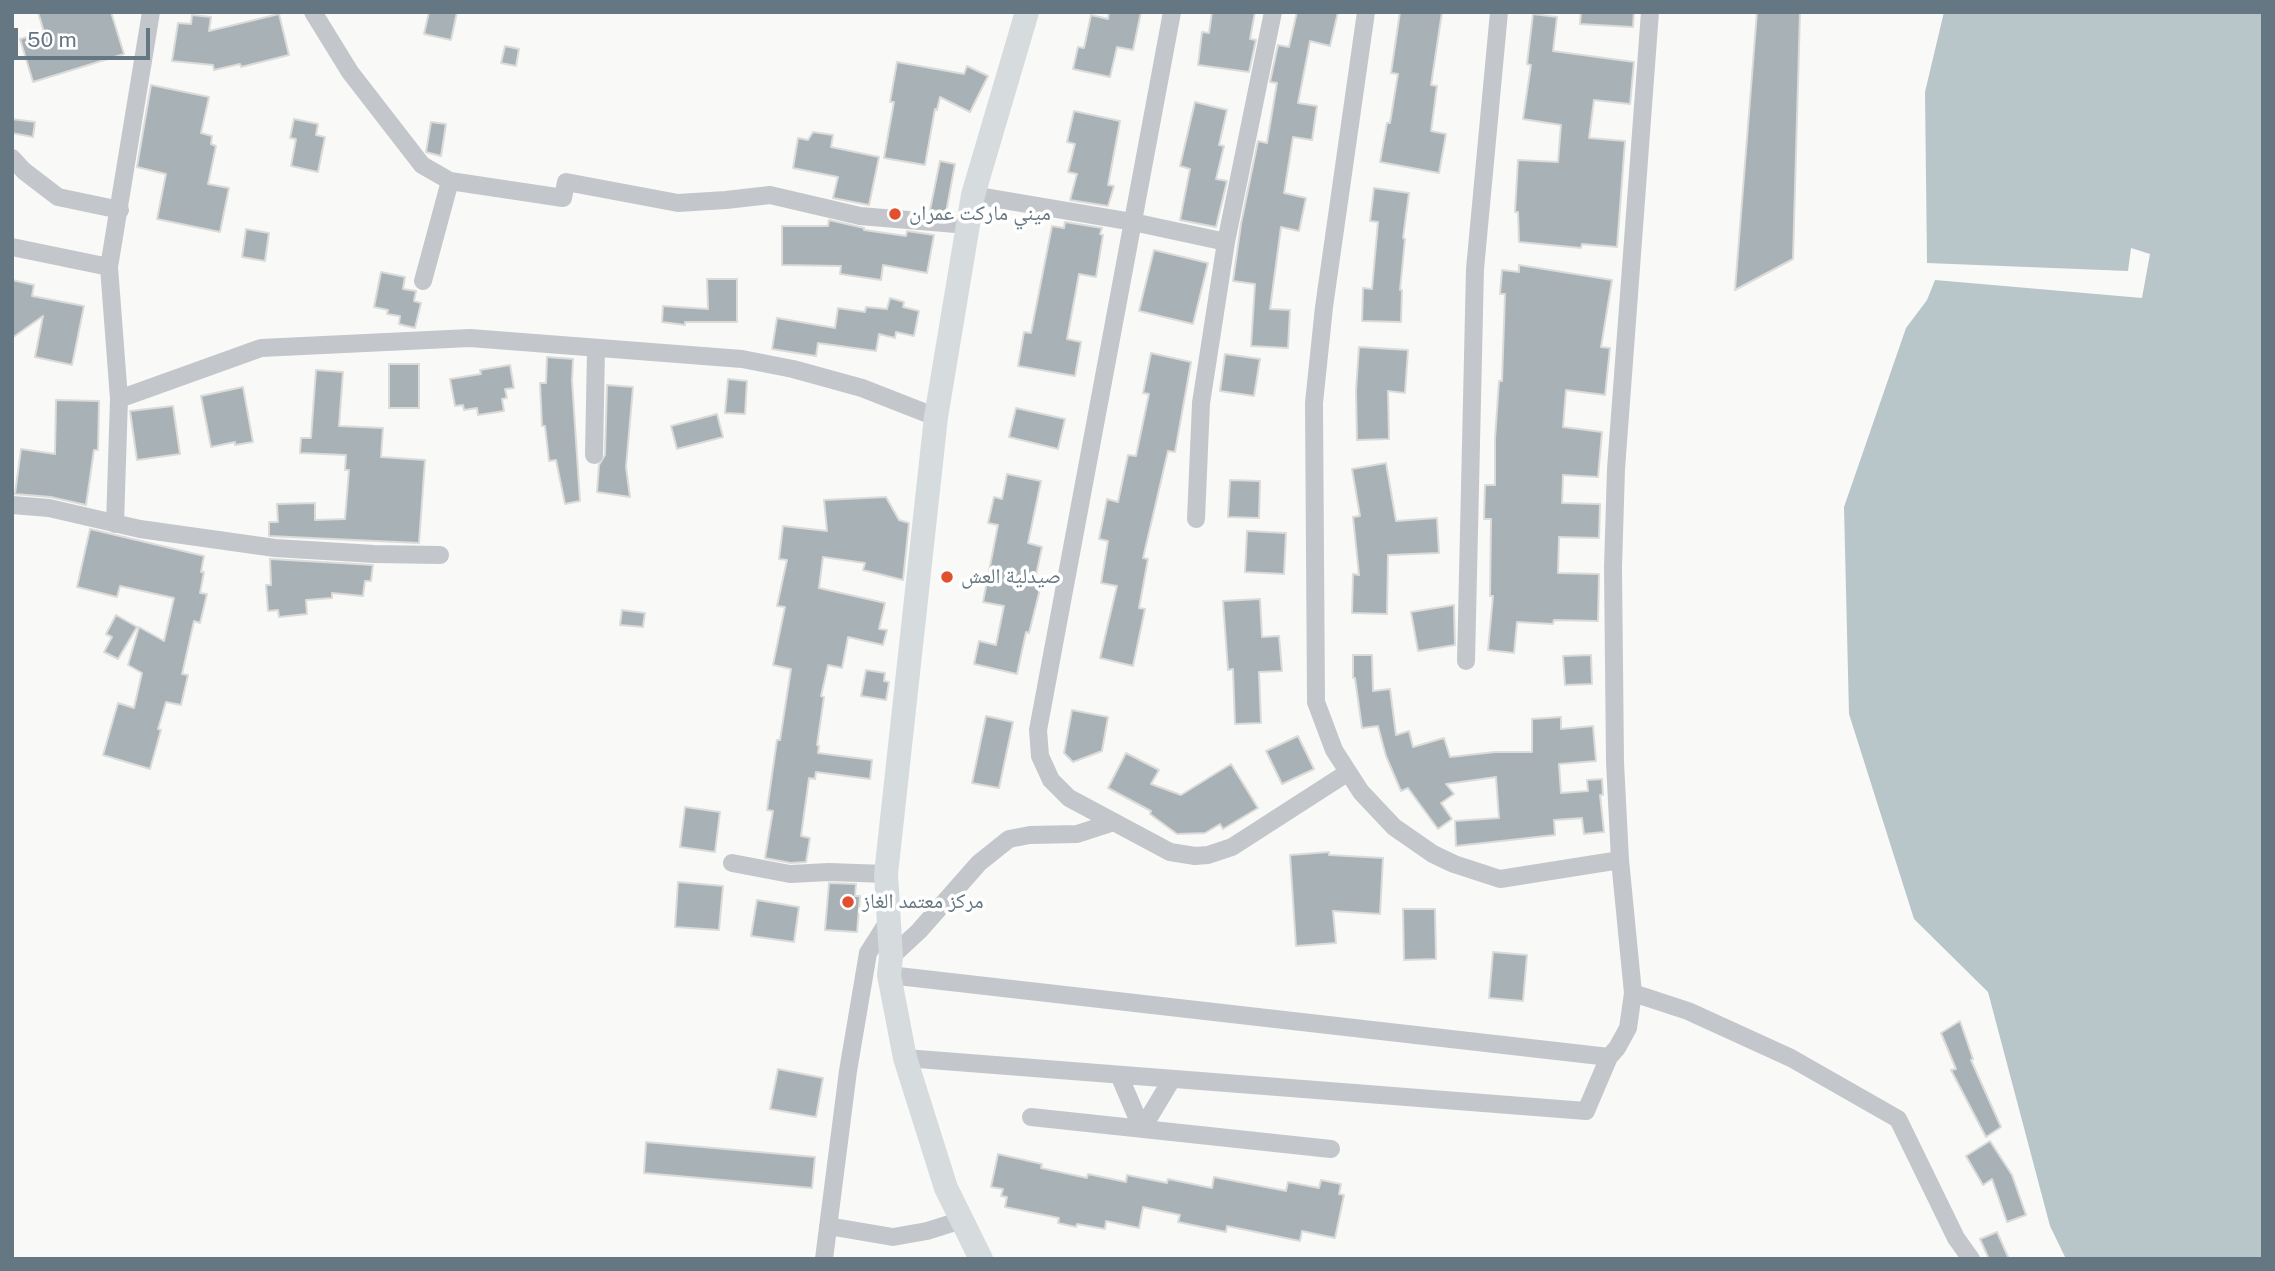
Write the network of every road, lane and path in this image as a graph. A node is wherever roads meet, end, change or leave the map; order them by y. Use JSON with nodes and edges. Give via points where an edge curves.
{"nodes":[{"id":1,"x":151,"y":12,"type":"edge"},
{"id":2,"x":313,"y":12,"type":"edge"},
{"id":3,"x":1027,"y":12,"type":"edge"},
{"id":4,"x":1172,"y":12,"type":"edge"},
{"id":5,"x":1273,"y":12,"type":"edge"},
{"id":6,"x":1366,"y":12,"type":"edge"},
{"id":7,"x":1499,"y":12,"type":"edge"},
{"id":8,"x":1650,"y":12,"type":"edge"},
{"id":9,"x":12,"y":158,"type":"edge"},
{"id":10,"x":450,"y":181,"type":"junction"},
{"id":11,"x":973,"y":195,"type":"junction"},
{"id":12,"x":120,"y":210,"type":"junction"},
{"id":13,"x":1133,"y":222,"type":"junction"},
{"id":14,"x":968,"y":225,"type":"junction"},
{"id":15,"x":1226,"y":242,"type":"junction"},
{"id":16,"x":12,"y":247,"type":"edge"},
{"id":17,"x":109,"y":267,"type":"junction"},
{"id":18,"x":423,"y":281,"type":"dead end"},
{"id":19,"x":596,"y":349,"type":"junction"},
{"id":20,"x":119,"y":399,"type":"junction"},
{"id":21,"x":936,"y":417,"type":"junction"},
{"id":22,"x":594,"y":455,"type":"dead end"},
{"id":23,"x":12,"y":505,"type":"edge"},
{"id":24,"x":1196,"y":519,"type":"dead end"},
{"id":25,"x":115,"y":524,"type":"junction"},
{"id":26,"x":440,"y":555,"type":"dead end"},
{"id":27,"x":1466,"y":660,"type":"dead end"},
{"id":28,"x":1347,"y":773,"type":"junction"},
{"id":29,"x":1114,"y":822,"type":"junction"},
{"id":30,"x":1620,"y":860,"type":"junction"},
{"id":31,"x":732,"y":863,"type":"dead end"},
{"id":32,"x":886,"y":874,"type":"junction"},
{"id":33,"x":887,"y":923,"type":"junction"},
{"id":34,"x":890,"y":966,"type":"junction"},
{"id":35,"x":1633,"y":993,"type":"junction"},
{"id":36,"x":1609,"y":1057,"type":"junction"},
{"id":37,"x":905,"y":1059,"type":"junction"},
{"id":38,"x":1119,"y":1075,"type":"junction"},
{"id":39,"x":1172,"y":1079,"type":"junction"},
{"id":40,"x":1031,"y":1117,"type":"dead end"},
{"id":41,"x":1142,"y":1129,"type":"junction"},
{"id":42,"x":1331,"y":1149,"type":"dead end"},
{"id":43,"x":962,"y":1220,"type":"junction"},
{"id":44,"x":828,"y":1226,"type":"junction"},
{"id":45,"x":824,"y":1259,"type":"edge"},
{"id":46,"x":981,"y":1259,"type":"edge"},
{"id":47,"x":1971,"y":1259,"type":"edge"}],
"edges":[{"from":1,"to":12,"type":"street"},
{"from":2,"to":10,"type":"street","via":[[350,72],[422,165]]},
{"from":3,"to":11,"type":"main road"},
{"from":4,"to":13,"type":"street"},
{"from":5,"to":15,"type":"street"},
{"from":6,"to":28,"type":"street","via":[[1314,403],[1316,702]]},
{"from":7,"to":27,"type":"street","via":[[1475,269]]},
{"from":8,"to":30,"type":"street","via":[[1616,483],[1613,664]]},
{"from":9,"to":12,"type":"street","via":[[58,197]]},
{"from":10,"to":14,"type":"street","via":[[563,198],[566,181],[678,203],[770,195],[860,216]]},
{"from":10,"to":18,"type":"street"},
{"from":11,"to":13,"type":"street"},
{"from":11,"to":14,"type":"main road"},
{"from":12,"to":17,"type":"street"},
{"from":13,"to":15,"type":"street"},
{"from":13,"to":29,"type":"street","via":[[1038,730],[1040,756],[1051,780],[1069,798]]},
{"from":14,"to":21,"type":"main road"},
{"from":15,"to":24,"type":"street","via":[[1201,403]]},
{"from":16,"to":17,"type":"street"},
{"from":17,"to":20,"type":"street"},
{"from":19,"to":20,"type":"street","via":[[470,338],[261,348]]},
{"from":19,"to":21,"type":"street","via":[[741,359],[793,369],[862,388]]},
{"from":19,"to":22,"type":"street"},
{"from":20,"to":25,"type":"street"},
{"from":21,"to":32,"type":"main road"},
{"from":23,"to":25,"type":"street","via":[[49,508]]},
{"from":25,"to":26,"type":"street","via":[[275,548]]},
{"from":28,"to":29,"type":"street","via":[[1243,841],[1208,855],[1170,852]]},
{"from":28,"to":30,"type":"street","via":[[1377,810],[1413,841],[1477,873],[1500,879]]},
{"from":29,"to":34,"type":"street","via":[[1077,834],[1009,839],[979,863]]},
{"from":30,"to":35,"type":"street"},
{"from":31,"to":32,"type":"street","via":[[790,873]]},
{"from":32,"to":33,"type":"main road"},
{"from":33,"to":34,"type":"main road"},
{"from":33,"to":44,"type":"street","via":[[868,953]]},
{"from":34,"to":36,"type":"street"},
{"from":34,"to":37,"type":"main road"},
{"from":35,"to":36,"type":"street","via":[[1628,1028]]},
{"from":35,"to":47,"type":"street","via":[[1688,1011],[1791,1058],[1898,1119],[1956,1238]]},
{"from":36,"to":39,"type":"street","via":[[1586,1111]]},
{"from":37,"to":38,"type":"street"},
{"from":37,"to":43,"type":"main road","via":[[946,1188]]},
{"from":38,"to":39,"type":"street"},
{"from":38,"to":41,"type":"street"},
{"from":39,"to":41,"type":"street"},
{"from":40,"to":41,"type":"street"},
{"from":41,"to":42,"type":"street"},
{"from":43,"to":44,"type":"street","via":[[893,1237]]},
{"from":43,"to":46,"type":"main road"},
{"from":44,"to":45,"type":"street"}]}
